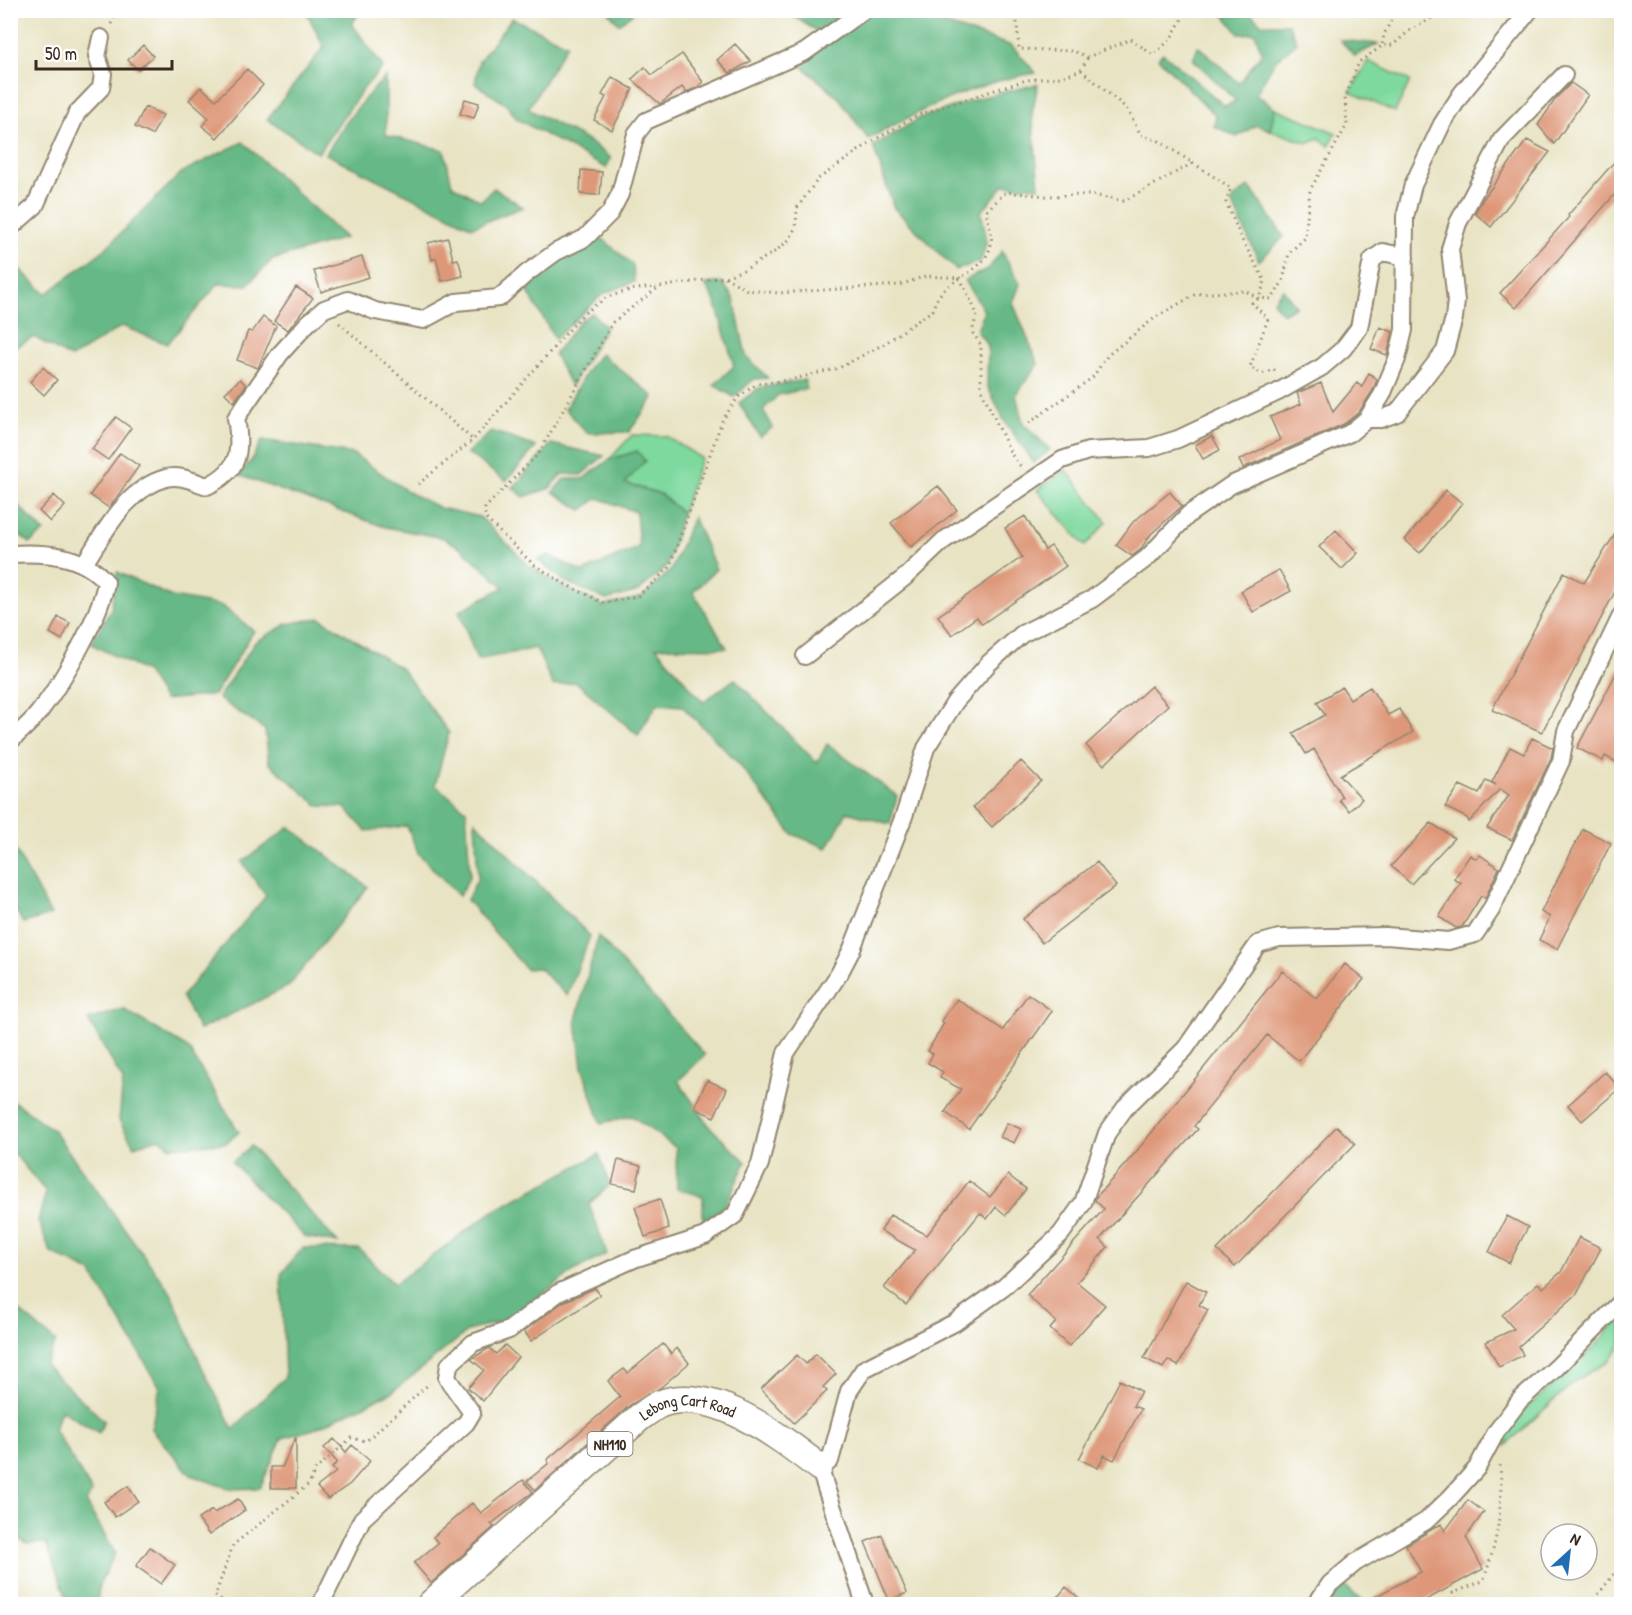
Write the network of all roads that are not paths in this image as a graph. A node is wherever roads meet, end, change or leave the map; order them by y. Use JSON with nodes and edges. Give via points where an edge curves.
{"nodes":[{"id":1,"x":864,"y":10,"type":"edge"},
{"id":2,"x":1530,"y":10,"type":"edge"},
{"id":3,"x":101,"y":38,"type":"dead end"},
{"id":4,"x":1563,"y":75,"type":"dead end"},
{"id":5,"x":10,"y":228,"type":"edge"},
{"id":6,"x":1405,"y":257,"type":"junction"},
{"id":7,"x":1366,"y":419,"type":"junction"},
{"id":8,"x":10,"y":554,"type":"edge"},
{"id":9,"x":84,"y":564,"type":"junction"},
{"id":10,"x":1622,"y":614,"type":"edge"},
{"id":11,"x":805,"y":656,"type":"dead end"},
{"id":12,"x":10,"y":741,"type":"edge"},
{"id":13,"x":1622,"y":1301,"type":"edge"},
{"id":14,"x":819,"y":1467,"type":"junction"},
{"id":15,"x":321,"y":1605,"type":"edge"},
{"id":16,"x":431,"y":1605,"type":"edge"},
{"id":17,"x":865,"y":1605,"type":"edge"},
{"id":18,"x":1316,"y":1605,"type":"edge"}],
"edges":[{"from":1,"to":9,"type":"street","via":[[805,52],[646,121],[636,134],[620,194],[610,213],[585,238],[556,252],[499,298],[456,302],[423,320],[375,311],[348,300],[324,309],[280,354],[236,418],[240,438],[236,461],[226,477],[207,486],[167,477],[143,489],[111,522]]},
{"from":2,"to":6,"type":"street","via":[[1462,93],[1442,124],[1413,184],[1405,217]]},
{"from":3,"to":5,"type":"street","via":[[101,88],[77,113],[35,206]]},
{"from":4,"to":7,"type":"street","via":[[1502,139],[1458,224],[1450,249],[1454,318],[1445,351],[1397,413]]},
{"from":6,"to":7,"type":"street","via":[[1406,302],[1397,359],[1382,395]]},
{"from":6,"to":11,"type":"street","via":[[1383,252],[1372,260],[1359,328],[1322,367],[1178,439],[1149,448],[1088,451],[1062,460],[943,541],[904,578]]},
{"from":7,"to":15,"type":"street","via":[[1350,433],[1231,485],[1189,514],[1147,558],[1092,599],[1022,634],[989,663],[955,702],[926,748],[851,951],[786,1053],[760,1164],[735,1215],[705,1236],[623,1263],[558,1293],[509,1330],[473,1343],[449,1365],[447,1378],[472,1413],[466,1423],[362,1519]]},
{"from":8,"to":9,"type":"street","via":[[40,553]]},
{"from":9,"to":12,"type":"street","via":[[106,582],[103,598],[40,711]]},
{"from":10,"to":14,"type":"street","via":[[1566,731],[1561,761],[1491,910],[1475,934],[1448,941],[1386,936],[1279,938],[1258,944],[1185,1049],[1125,1107],[1107,1133],[1083,1203],[1061,1234],[1003,1287],[954,1323],[864,1369],[849,1391],[830,1461]]},
{"from":13,"to":18,"type":"street","via":[[1520,1400],[1477,1468],[1426,1521],[1355,1563],[1330,1584]]},
{"from":14,"to":16,"type":"highway","name":"Lebong Cart Road","number":"NH110","via":[[781,1438],[739,1414],[692,1400],[660,1404],[640,1417]]},
{"from":14,"to":17,"type":"street"}]}
